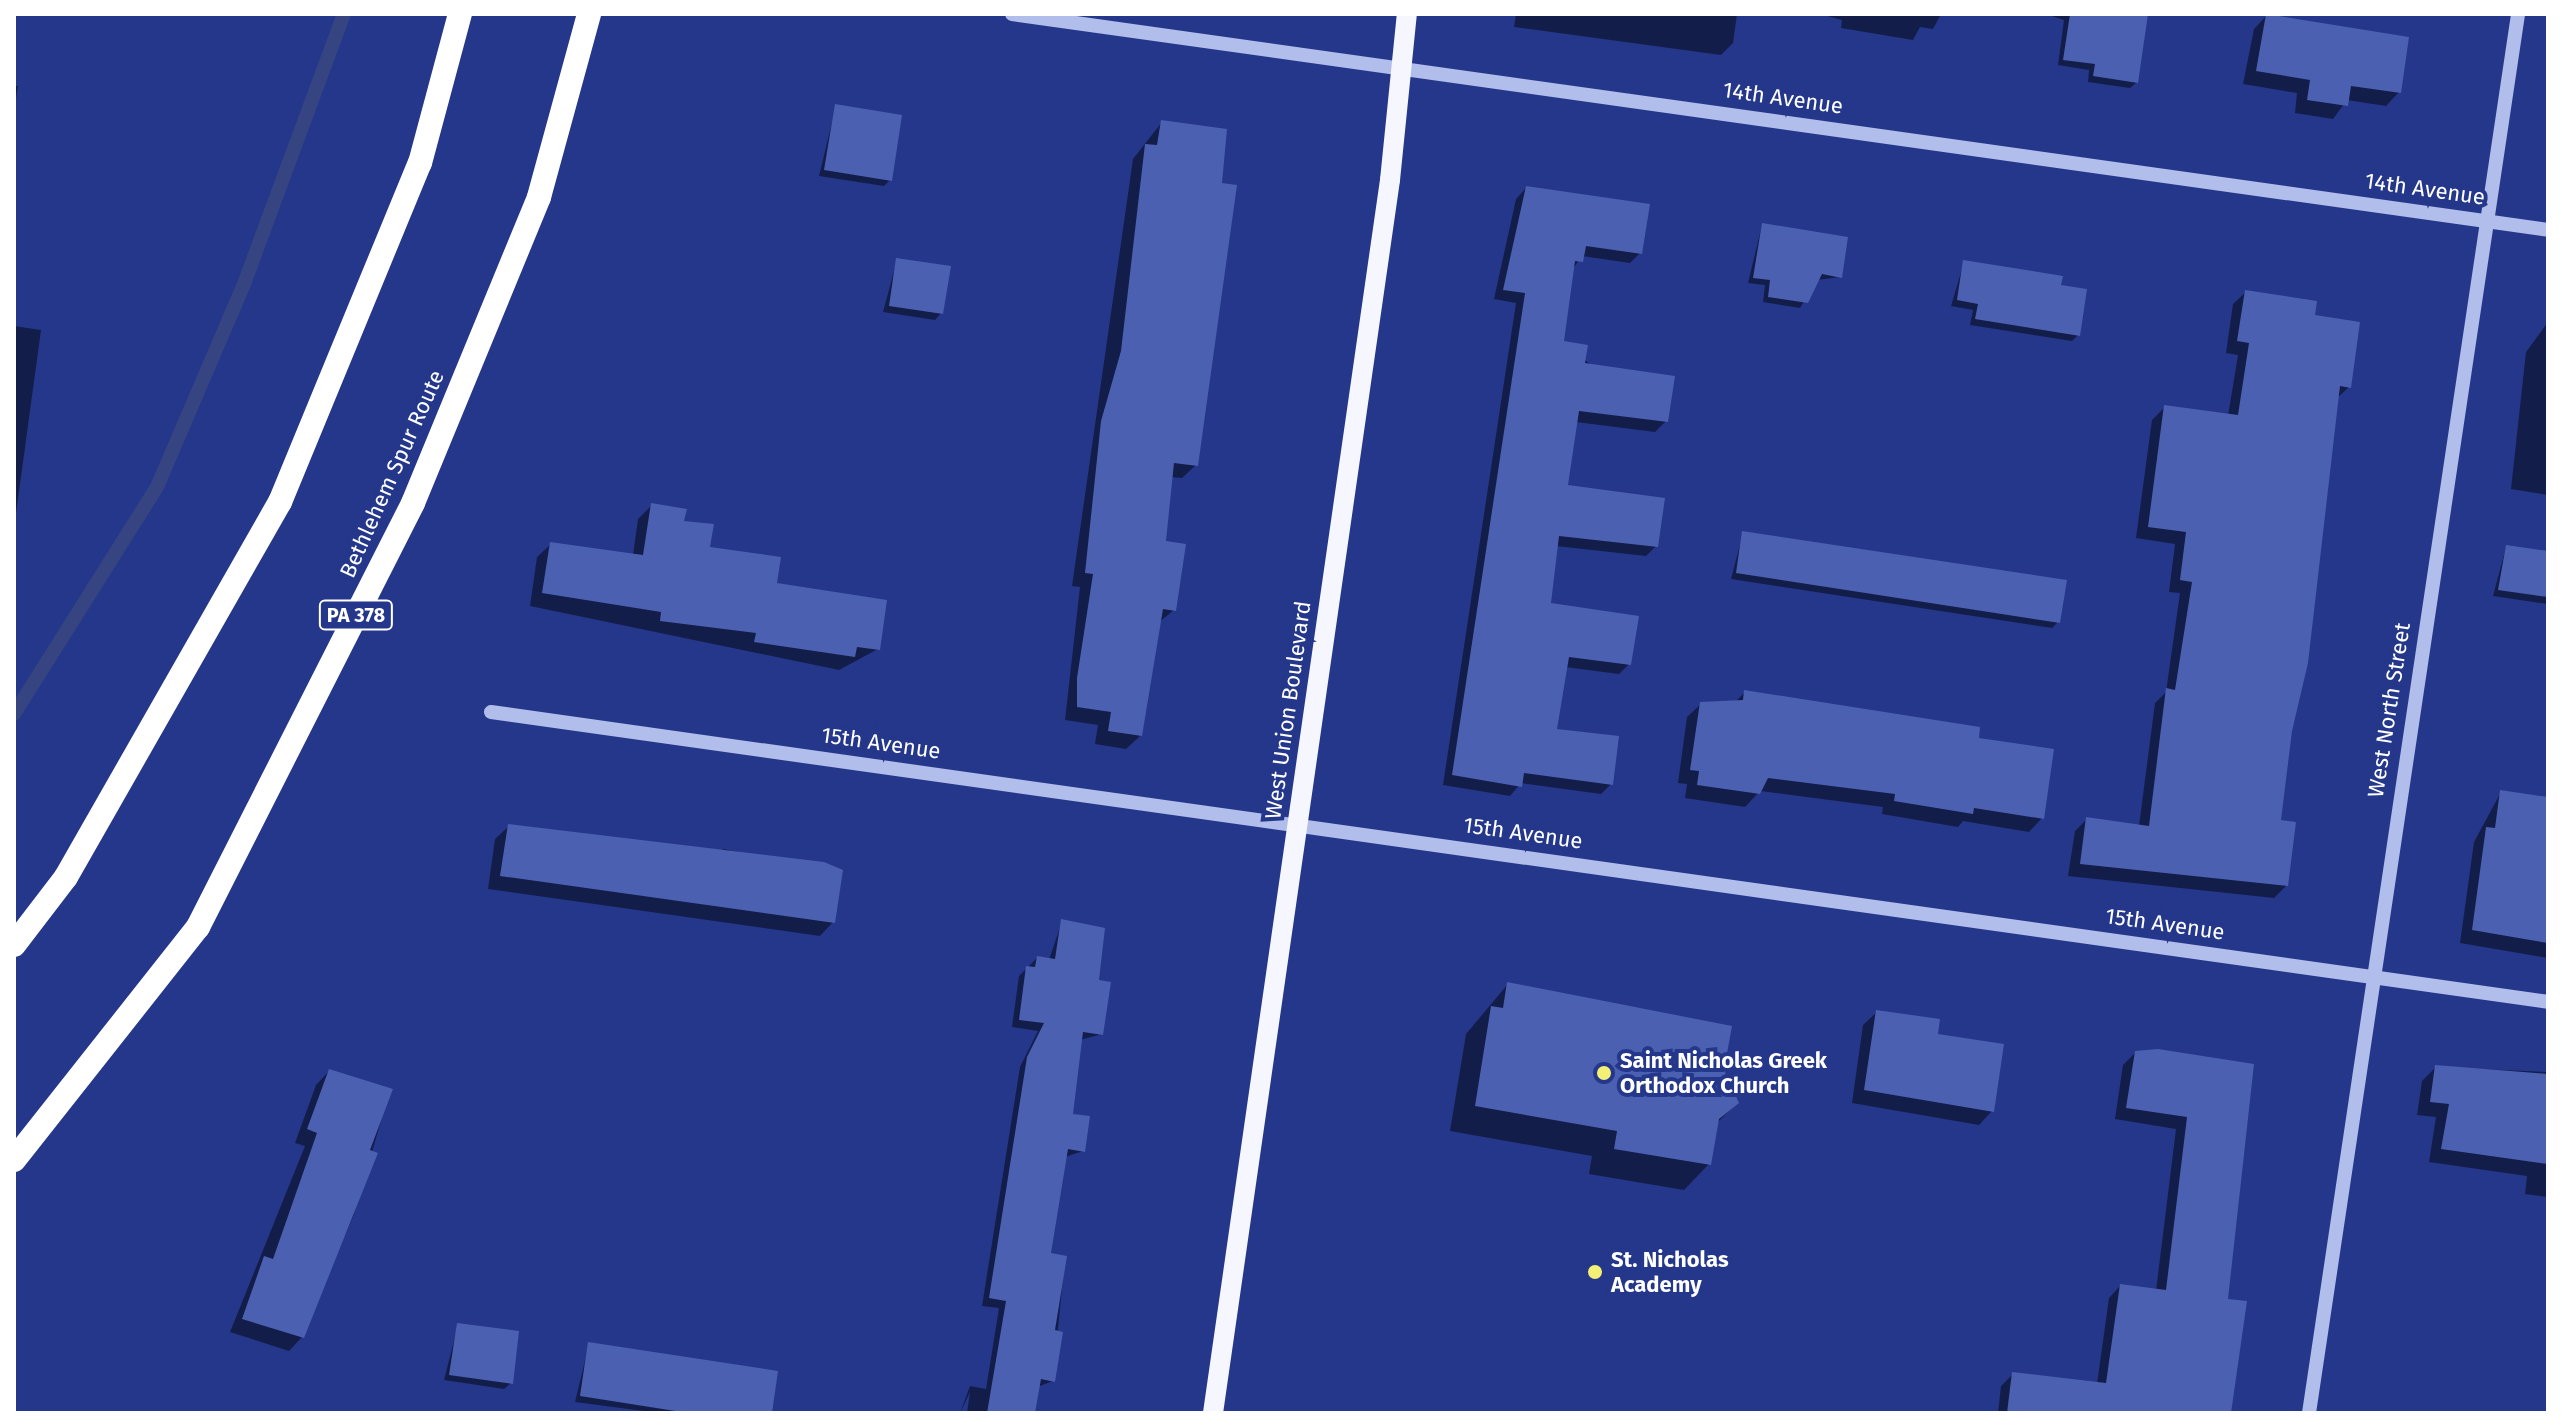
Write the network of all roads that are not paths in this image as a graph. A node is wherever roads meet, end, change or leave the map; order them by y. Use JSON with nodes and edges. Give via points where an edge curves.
{"nodes":[{"id":1,"x":460,"y":14,"type":"edge"},
{"id":2,"x":589,"y":14,"type":"edge"},
{"id":3,"x":1012,"y":14,"type":"edge"},
{"id":4,"x":1407,"y":14,"type":"edge"},
{"id":5,"x":2518,"y":14,"type":"edge"},
{"id":6,"x":1401,"y":71,"type":"junction"},
{"id":7,"x":2486,"y":221,"type":"junction"},
{"id":8,"x":2548,"y":230,"type":"edge"},
{"id":9,"x":491,"y":712,"type":"dead end"},
{"id":10,"x":1295,"y":823,"type":"junction"},
{"id":11,"x":14,"y":945,"type":"edge"},
{"id":12,"x":2371,"y":976,"type":"junction"},
{"id":13,"x":2548,"y":1002,"type":"edge"},
{"id":14,"x":14,"y":1160,"type":"edge"},
{"id":15,"x":1213,"y":1413,"type":"edge"},
{"id":16,"x":2309,"y":1413,"type":"edge"}],
"edges":[{"from":1,"to":11,"type":"highway","via":[[420,163],[280,502],[66,877]]},
{"from":2,"to":14,"type":"highway","name":"Bethlehem Spur Route","number":"PA 378","via":[[539,197],[413,503],[198,927]]},
{"from":3,"to":6,"type":"street","name":"14th Avenue"},
{"from":4,"to":6,"type":"main road","name":"West Union Boulevard"},
{"from":5,"to":7,"type":"street","name":"West North Street"},
{"from":6,"to":7,"type":"street","name":"14th Avenue"},
{"from":6,"to":10,"type":"main road","name":"West Union Boulevard"},
{"from":7,"to":8,"type":"street","name":"14th Avenue"},
{"from":7,"to":12,"type":"street","name":"West North Street"},
{"from":9,"to":10,"type":"street","name":"15th Avenue"},
{"from":10,"to":12,"type":"street","name":"15th Avenue"},
{"from":10,"to":15,"type":"main road","name":"West Union Boulevard"},
{"from":12,"to":13,"type":"street","name":"15th Avenue"},
{"from":12,"to":16,"type":"street","name":"West North Street"}]}
